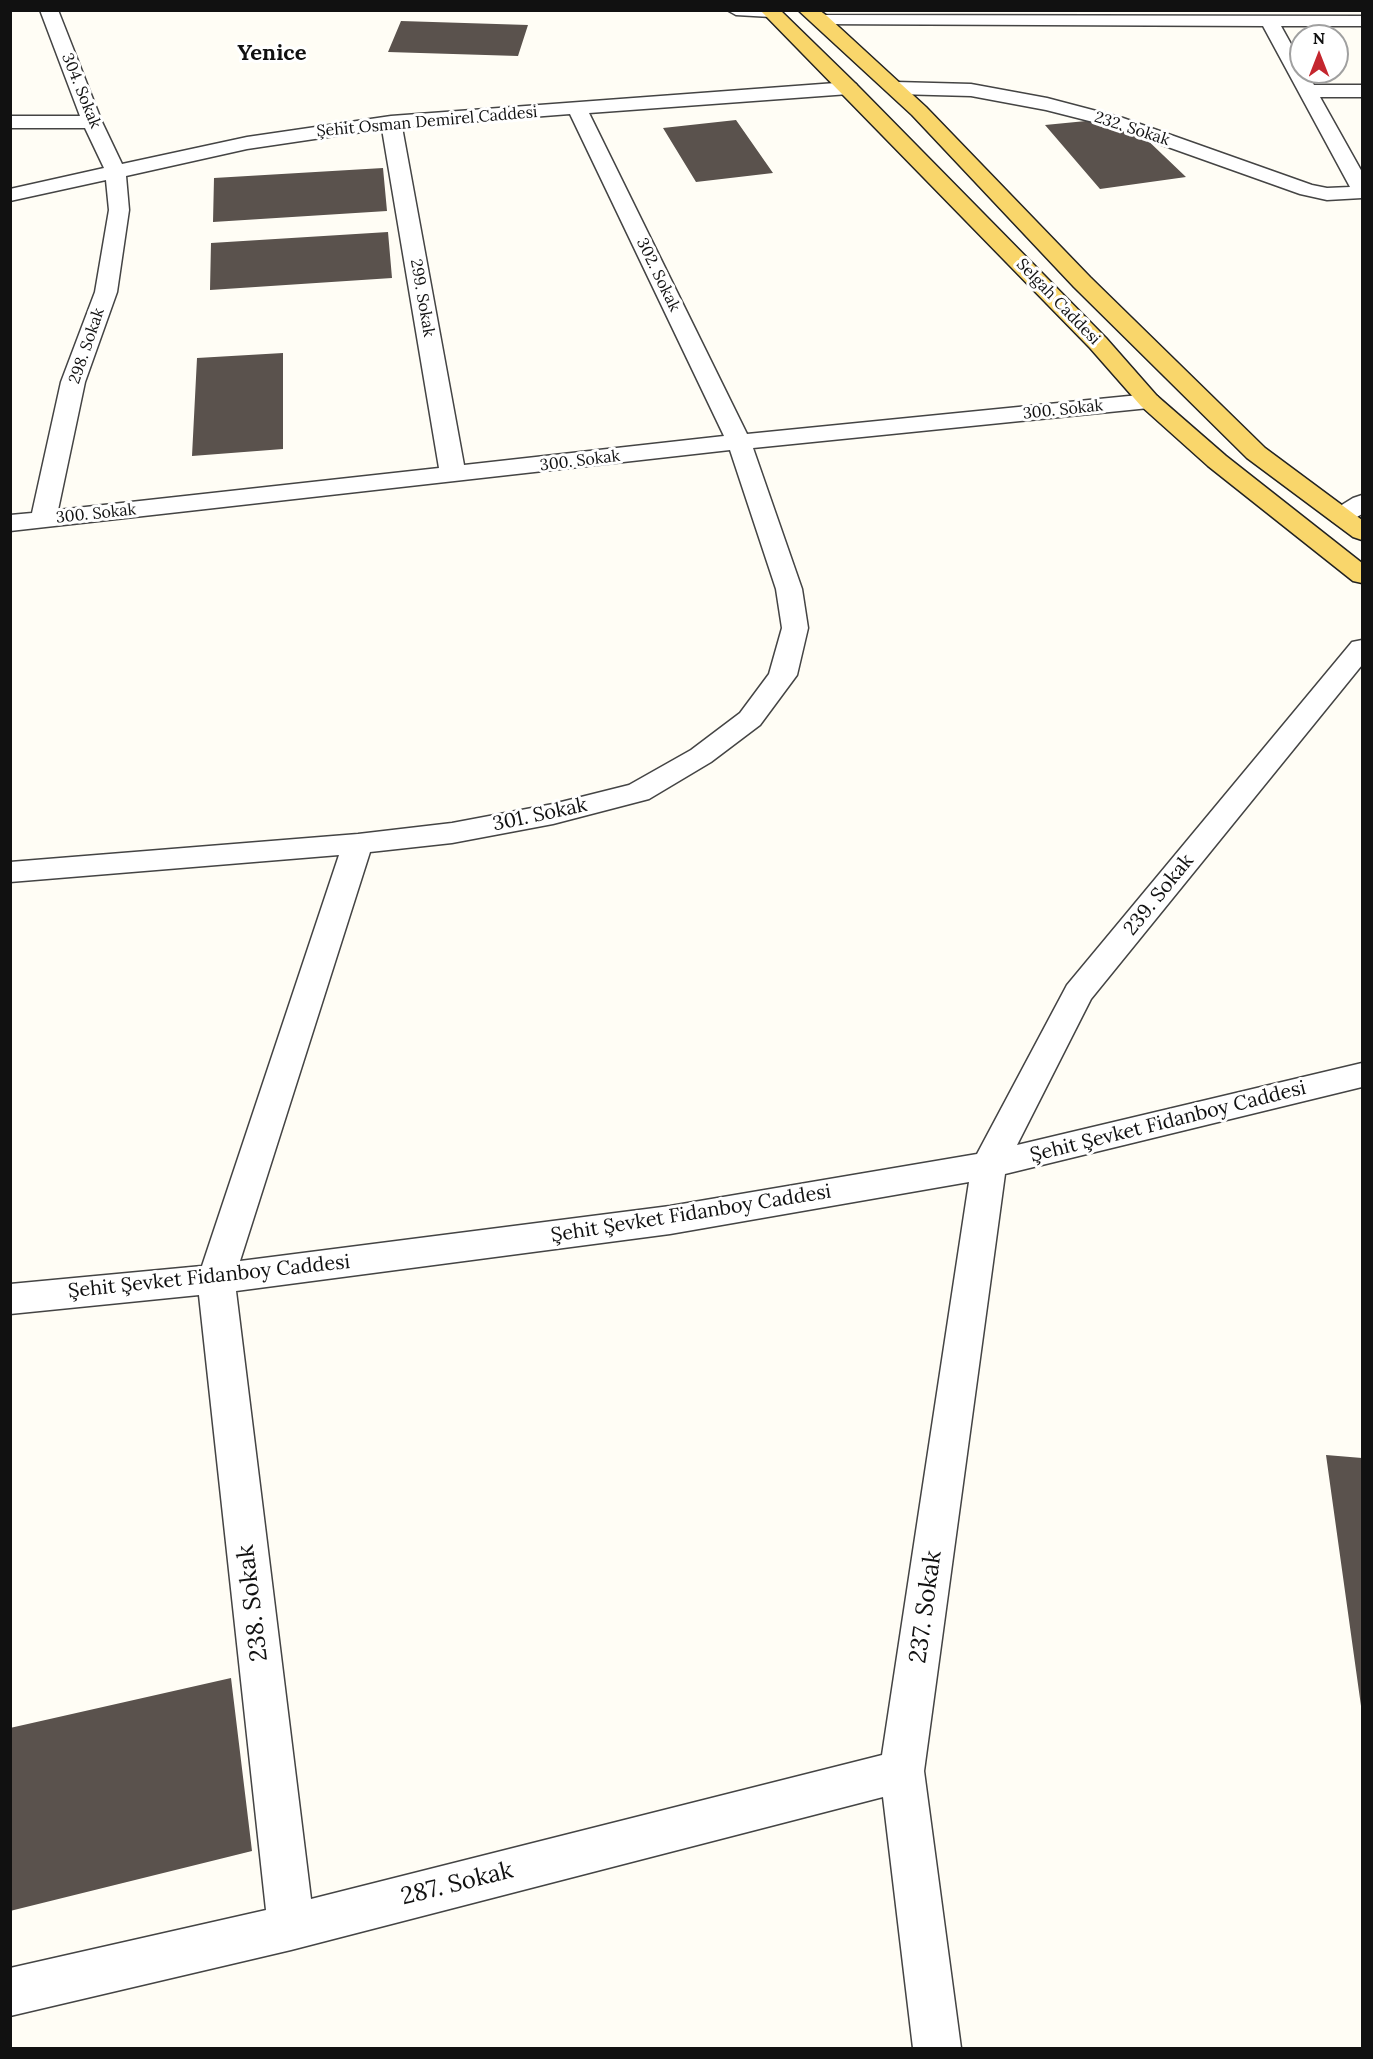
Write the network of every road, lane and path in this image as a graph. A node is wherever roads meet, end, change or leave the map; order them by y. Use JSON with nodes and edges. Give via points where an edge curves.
{"nodes":[{"id":1,"x":49,"y":10,"type":"edge"},
{"id":2,"x":736,"y":10,"type":"edge"},
{"id":3,"x":770,"y":11,"type":"edge"},
{"id":4,"x":814,"y":15,"type":"edge"},
{"id":5,"x":1269,"y":21,"type":"junction"},
{"id":6,"x":1362,"y":21,"type":"edge"},
{"id":7,"x":849,"y":88,"type":"junction"},
{"id":8,"x":896,"y":88,"type":"junction"},
{"id":9,"x":1308,"y":91,"type":"junction"},
{"id":10,"x":1362,"y":91,"type":"edge"},
{"id":11,"x":577,"y":108,"type":"junction"},
{"id":12,"x":10,"y":122,"type":"edge"},
{"id":13,"x":93,"y":122,"type":"junction"},
{"id":14,"x":391,"y":122,"type":"junction"},
{"id":15,"x":115,"y":171,"type":"junction"},
{"id":16,"x":1362,"y":190,"type":"edge"},
{"id":17,"x":10,"y":195,"type":"edge"},
{"id":18,"x":1149,"y":401,"type":"junction"},
{"id":19,"x":739,"y":442,"type":"junction"},
{"id":20,"x":453,"y":475,"type":"junction"},
{"id":21,"x":1362,"y":503,"type":"edge"},
{"id":22,"x":1341,"y":516,"type":"junction"},
{"id":23,"x":43,"y":520,"type":"junction"},
{"id":24,"x":10,"y":522,"type":"edge"},
{"id":25,"x":1362,"y":532,"type":"edge"},
{"id":26,"x":1362,"y":575,"type":"edge"},
{"id":27,"x":1362,"y":648,"type":"edge"},
{"id":28,"x":358,"y":844,"type":"junction"},
{"id":29,"x":10,"y":872,"type":"edge"},
{"id":30,"x":1362,"y":1075,"type":"edge"},
{"id":31,"x":989,"y":1166,"type":"junction"},
{"id":32,"x":216,"y":1279,"type":"junction"},
{"id":33,"x":10,"y":1299,"type":"edge"},
{"id":34,"x":902,"y":1771,"type":"junction"},
{"id":35,"x":291,"y":1927,"type":"junction"},
{"id":36,"x":10,"y":1992,"type":"edge"},
{"id":37,"x":937,"y":2049,"type":"edge"}],
"edges":[{"from":1,"to":13,"type":"street","name":"304. Sokak"},
{"from":2,"to":3,"type":"street"},
{"from":3,"to":7,"type":"main road","name":"Selgah Caddesi"},
{"from":4,"to":5,"type":"street"},
{"from":4,"to":8,"type":"main road","name":"Selgah Caddesi"},
{"from":5,"to":6,"type":"street"},
{"from":5,"to":9,"type":"street"},
{"from":7,"to":11,"type":"street","name":"Şehit Osman Demirel Caddesi"},
{"from":7,"to":18,"type":"main road","name":"Selgah Caddesi","via":[[1098,343]]},
{"from":8,"to":16,"type":"street","name":"232. Sokak","via":[[971,90],[1047,104],[1116,122],[1307,190],[1327,194]]},
{"from":8,"to":22,"type":"main road","name":"Selgah Caddesi","via":[[1197,397],[1256,453]]},
{"from":9,"to":10,"type":"street"},
{"from":9,"to":16,"type":"street"},
{"from":11,"to":14,"type":"street","name":"Şehit Osman Demirel Caddesi"},
{"from":11,"to":19,"type":"street","name":"302. Sokak"},
{"from":12,"to":13,"type":"street"},
{"from":13,"to":15,"type":"street","name":"304. Sokak"},
{"from":14,"to":15,"type":"street","name":"Şehit Osman Demirel Caddesi","via":[[247,143]]},
{"from":14,"to":20,"type":"street","name":"299. Sokak"},
{"from":15,"to":17,"type":"street","name":"Şehit Osman Demirel Caddesi"},
{"from":15,"to":23,"type":"street","name":"298. Sokak","via":[[119,210],[106,292],[73,382]]},
{"from":18,"to":19,"type":"street","name":"300. Sokak"},
{"from":18,"to":26,"type":"main road","name":"Selgah Caddesi","via":[[1217,461]]},
{"from":19,"to":20,"type":"street","name":"300. Sokak"},
{"from":19,"to":28,"type":"street","name":"301. Sokak","via":[[789,589],[795,628],[783,675],[750,719],[701,756],[639,792],[553,814],[452,833]]},
{"from":20,"to":23,"type":"street","name":"300. Sokak"},
{"from":21,"to":22,"type":"street"},
{"from":22,"to":25,"type":"main road","name":"Selgah Caddesi"},
{"from":23,"to":24,"type":"street","name":"300. Sokak"},
{"from":27,"to":31,"type":"street","name":"239. Sokak","via":[[1078,993]]},
{"from":28,"to":29,"type":"street","name":"301. Sokak"},
{"from":28,"to":32,"type":"street"},
{"from":30,"to":31,"type":"street","name":"Şehit Şevket Fidanboy Caddesi"},
{"from":31,"to":32,"type":"street","name":"Şehit Şevket Fidanboy Caddesi","via":[[670,1220]]},
{"from":31,"to":34,"type":"street","name":"237. Sokak"},
{"from":32,"to":33,"type":"street","name":"Şehit Şevket Fidanboy Caddesi"},
{"from":32,"to":35,"type":"street","name":"238. Sokak"},
{"from":34,"to":35,"type":"street","name":"287. Sokak"},
{"from":34,"to":37,"type":"street","name":"237. Sokak"},
{"from":35,"to":36,"type":"street","name":"287. Sokak"}]}
